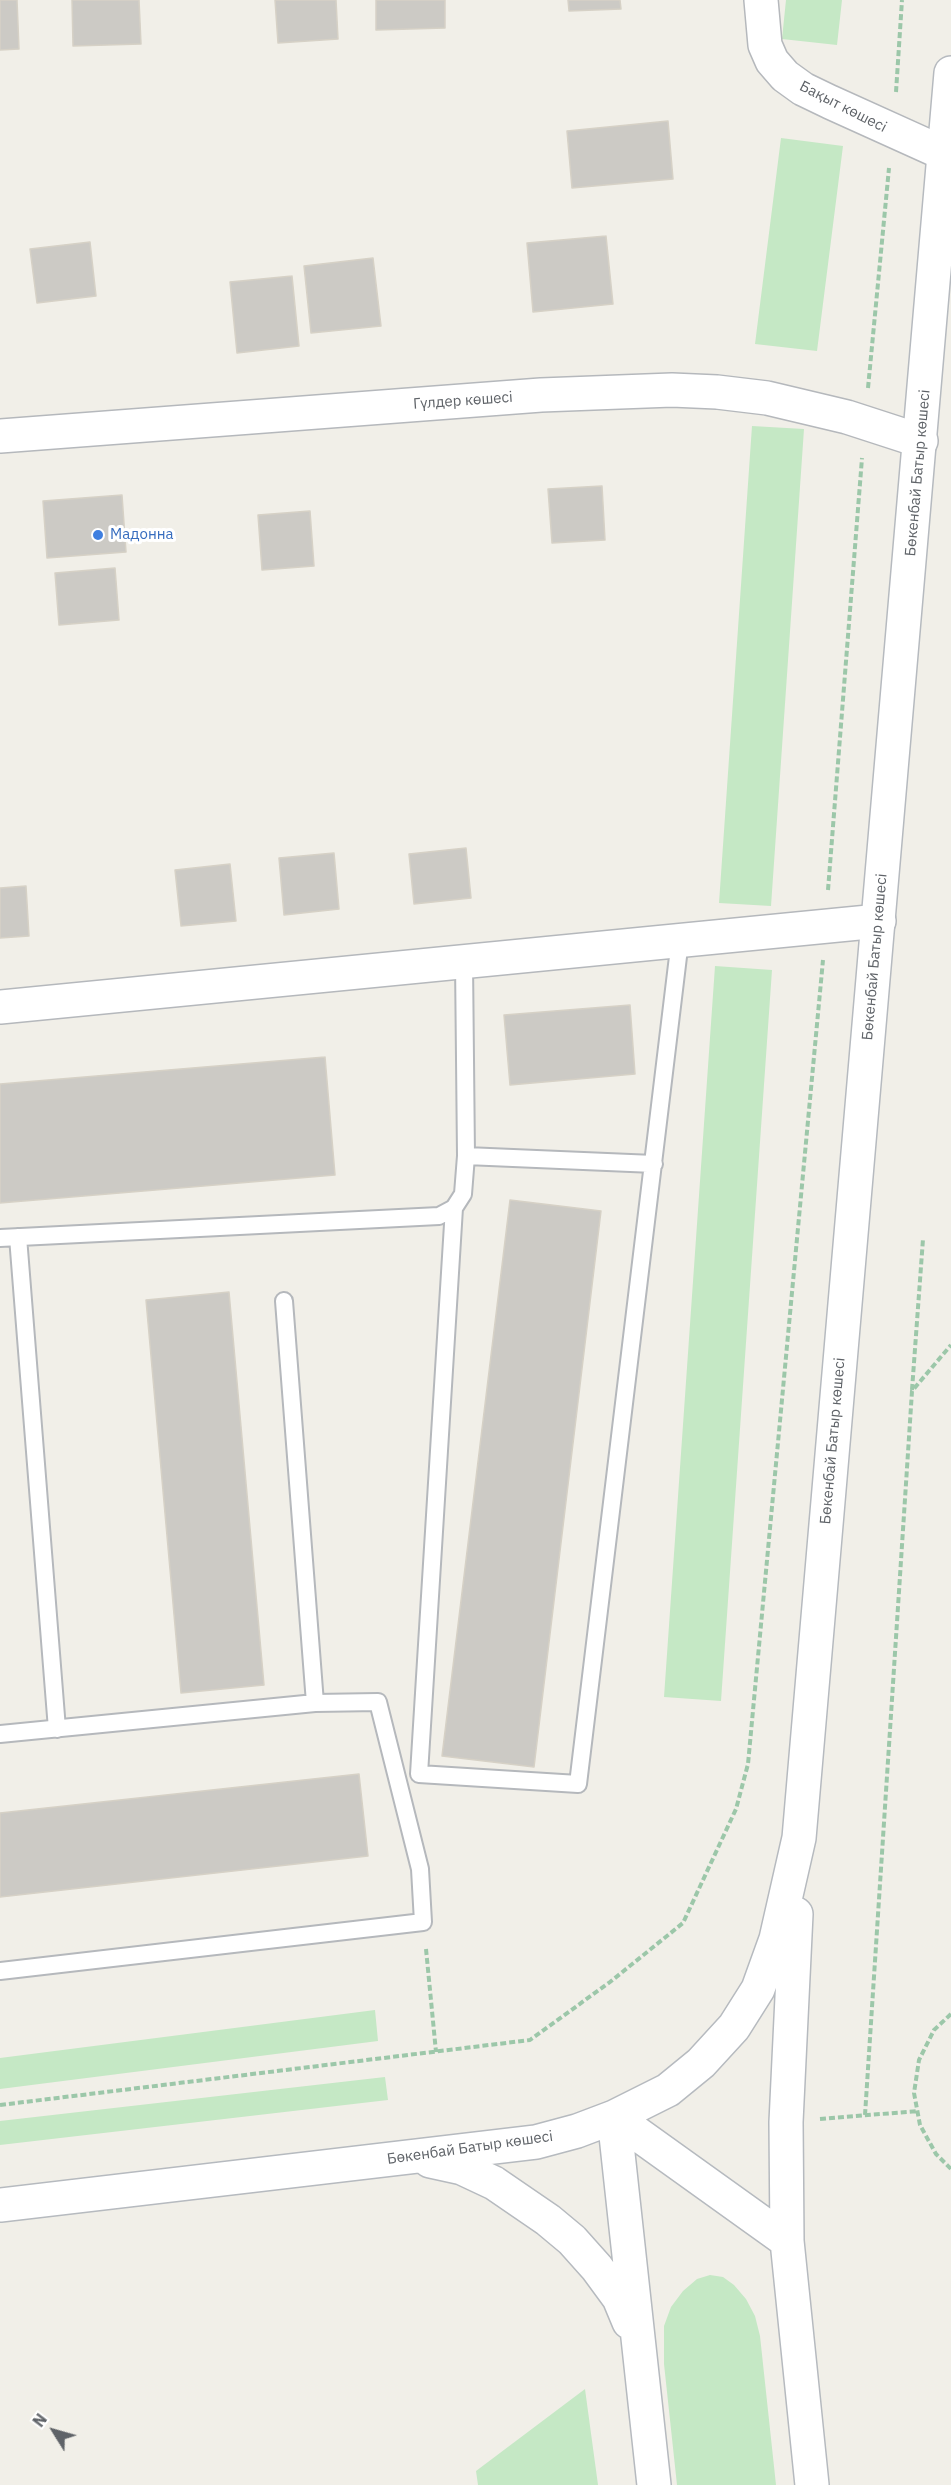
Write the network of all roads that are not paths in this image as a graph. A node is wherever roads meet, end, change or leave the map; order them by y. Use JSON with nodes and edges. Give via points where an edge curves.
{"nodes":[{"id":1,"x":761,"y":0,"type":"edge"},
{"id":2,"x":951,"y":73,"type":"edge"},
{"id":3,"x":945,"y":154,"type":"junction"},
{"id":4,"x":0,"y":436,"type":"edge"},
{"id":5,"x":921,"y":441,"type":"junction"},
{"id":6,"x":879,"y":921,"type":"junction"},
{"id":7,"x":680,"y":940,"type":"junction"},
{"id":8,"x":464,"y":962,"type":"junction"},
{"id":9,"x":0,"y":1007,"type":"edge"},
{"id":10,"x":466,"y":1156,"type":"junction"},
{"id":11,"x":654,"y":1164,"type":"junction"},
{"id":12,"x":454,"y":1208,"type":"junction"},
{"id":13,"x":18,"y":1237,"type":"junction"},
{"id":14,"x":0,"y":1238,"type":"edge"},
{"id":15,"x":284,"y":1301,"type":"dead end"},
{"id":16,"x":315,"y":1703,"type":"junction"},
{"id":17,"x":57,"y":1729,"type":"junction"},
{"id":18,"x":0,"y":1734,"type":"edge"},
{"id":19,"x":799,"y":1838,"type":"junction"},
{"id":20,"x":0,"y":1971,"type":"edge"},
{"id":21,"x":614,"y":2117,"type":"junction"},
{"id":22,"x":410,"y":2157,"type":"junction"},
{"id":23,"x":0,"y":2205,"type":"edge"},
{"id":24,"x":787,"y":2241,"type":"junction"},
{"id":25,"x":639,"y":2345,"type":"junction"},
{"id":26,"x":654,"y":2485,"type":"edge"},
{"id":27,"x":812,"y":2485,"type":"edge"}],
"edges":[{"from":1,"to":3,"type":"main road","name":"Бақыт көшесі","via":[[765,45],[785,76],[803,89]]},
{"from":2,"to":3,"type":"main road","name":"Бөкенбай Батыр көшесі"},
{"from":3,"to":5,"type":"main road","name":"Бөкенбай Батыр көшесі"},
{"from":4,"to":5,"type":"main road","name":"Гүлдер көшесі","via":[[541,395],[661,390],[767,398]]},
{"from":5,"to":6,"type":"main road","name":"Бөкенбай Батыр көшесі"},
{"from":6,"to":7,"type":"main road"},
{"from":6,"to":19,"type":"main road","name":"Бөкенбай Батыр көшесі"},
{"from":7,"to":8,"type":"main road"},
{"from":7,"to":11,"type":"lane"},
{"from":8,"to":9,"type":"main road"},
{"from":8,"to":10,"type":"lane"},
{"from":10,"to":11,"type":"lane"},
{"from":10,"to":12,"type":"lane","via":[[463,1194]]},
{"from":11,"to":12,"type":"lane","via":[[578,1784],[419,1774]]},
{"from":12,"to":13,"type":"lane","via":[[439,1216]]},
{"from":13,"to":14,"type":"lane"},
{"from":13,"to":17,"type":"lane"},
{"from":15,"to":16,"type":"lane"},
{"from":16,"to":17,"type":"lane"},
{"from":16,"to":20,"type":"lane","via":[[378,1702],[420,1869],[423,1922]]},
{"from":17,"to":18,"type":"lane"},
{"from":19,"to":21,"type":"main road","name":"Бөкенбай Батыр көшесі","via":[[776,1939],[758,1989],[734,2027],[701,2063],[668,2090]]},
{"from":19,"to":24,"type":"main road","via":[[786,2122]]},
{"from":21,"to":22,"type":"main road","name":"Бөкенбай Батыр көшесі","via":[[536,2142]]},
{"from":21,"to":24,"type":"main road"},
{"from":21,"to":25,"type":"main road"},
{"from":22,"to":23,"type":"main road","name":"Бөкенбай Батыр көшесі"},
{"from":22,"to":25,"type":"main road","via":[[462,2168],[494,2183],[548,2220],[572,2240],[620,2298]]},
{"from":24,"to":27,"type":"main road"},
{"from":25,"to":26,"type":"main road"}]}
